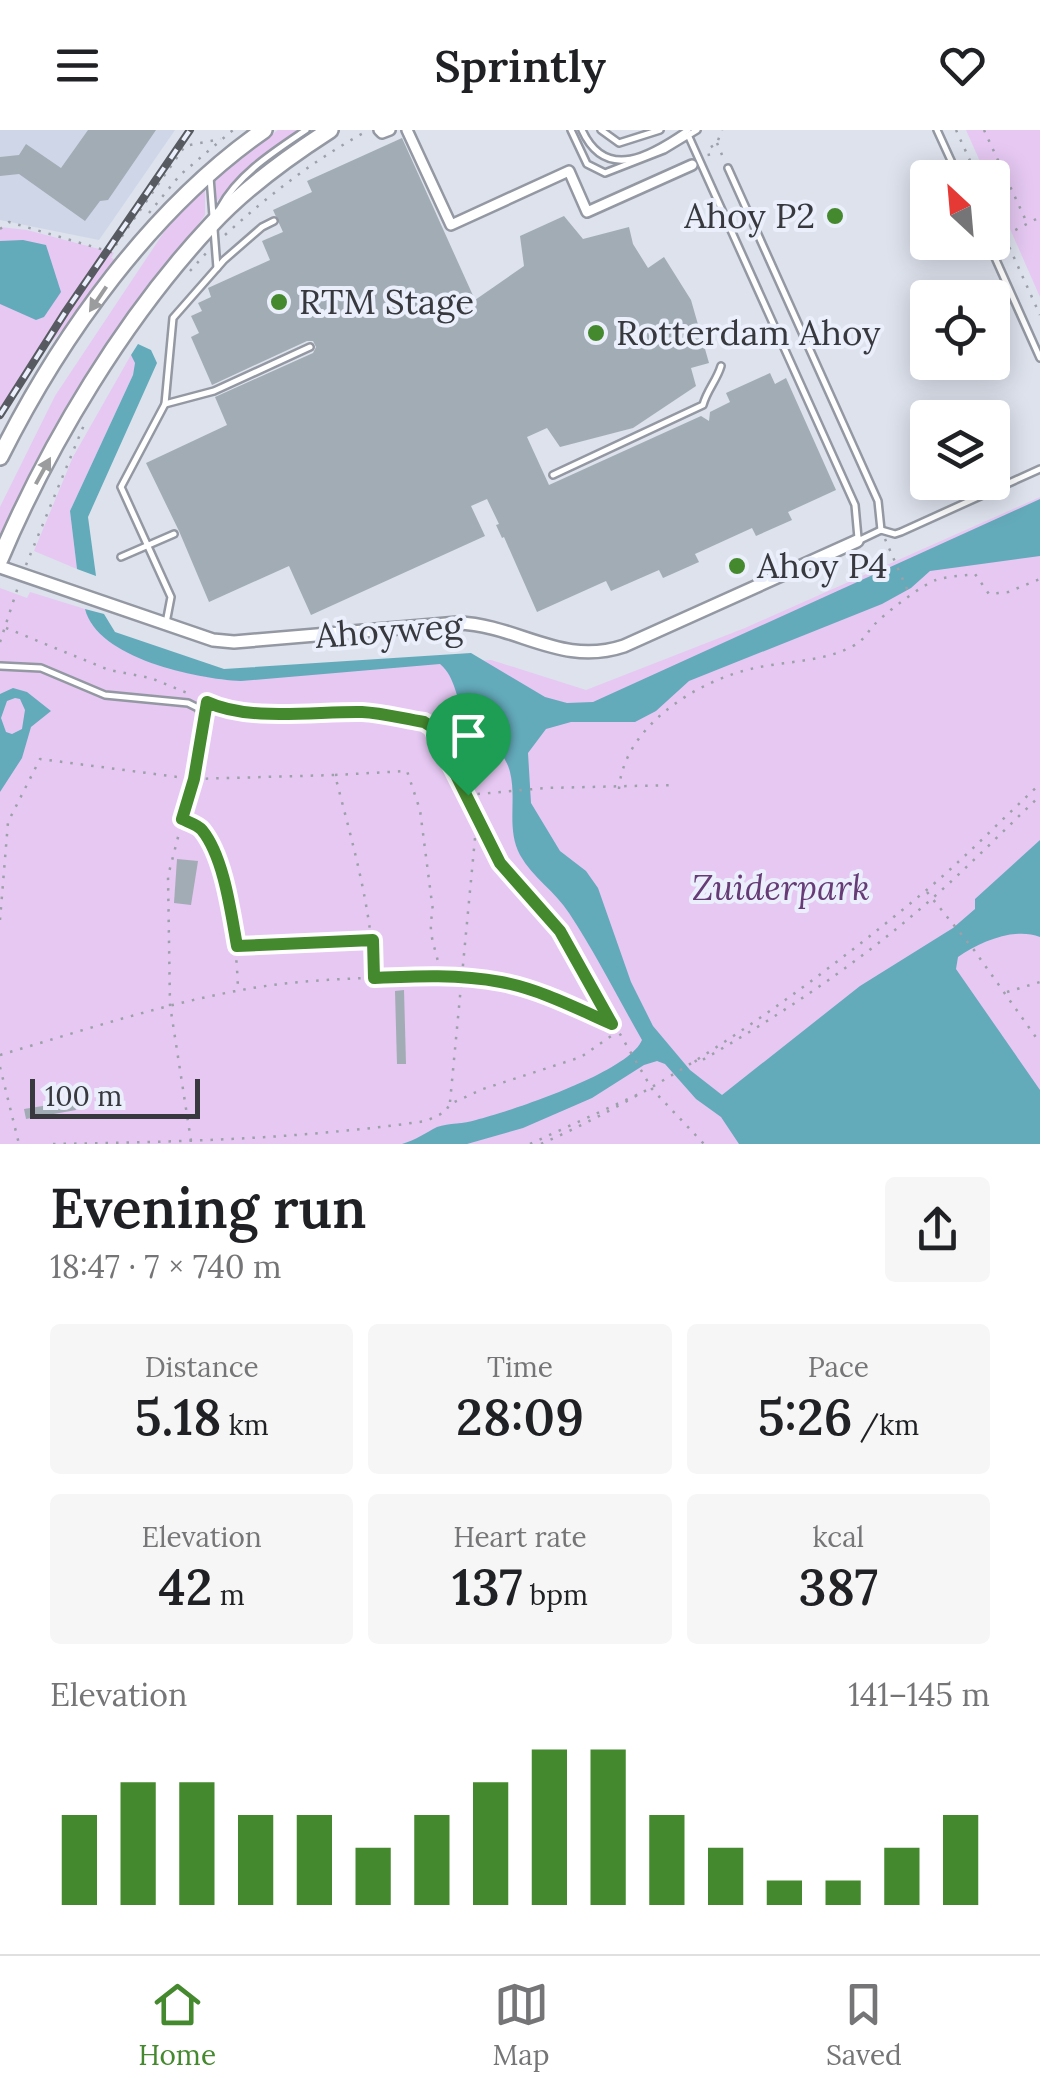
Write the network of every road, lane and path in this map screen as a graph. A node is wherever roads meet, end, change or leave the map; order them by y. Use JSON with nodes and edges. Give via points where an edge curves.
{"nodes":[{"id":1,"x":264,"y":130,"type":"edge"},
{"id":2,"x":306,"y":130,"type":"edge"},
{"id":3,"x":330,"y":130,"type":"edge"},
{"id":4,"x":370,"y":130,"type":"edge"},
{"id":5,"x":379,"y":130,"type":"edge"},
{"id":6,"x":390,"y":130,"type":"edge"},
{"id":7,"x":407,"y":130,"type":"edge"},
{"id":8,"x":570,"y":130,"type":"edge"},
{"id":9,"x":582,"y":130,"type":"edge"},
{"id":10,"x":601,"y":130,"type":"edge"},
{"id":11,"x":638,"y":130,"type":"edge"},
{"id":12,"x":660,"y":130,"type":"edge"},
{"id":13,"x":697,"y":130,"type":"edge"},
{"id":14,"x":722,"y":130,"type":"edge"},
{"id":15,"x":937,"y":130,"type":"edge"},
{"id":16,"x":956,"y":130,"type":"edge"},
{"id":17,"x":984,"y":130,"type":"edge"},
{"id":18,"x":363,"y":132,"type":"edge"},
{"id":19,"x":688,"y":134,"type":"edge"},
{"id":20,"x":649,"y":135,"type":"junction"},
{"id":21,"x":222,"y":138,"type":"dead end"},
{"id":22,"x":640,"y":138,"type":"junction"},
{"id":23,"x":717,"y":144,"type":"junction"},
{"id":24,"x":638,"y":150,"type":"junction"},
{"id":25,"x":951,"y":160,"type":"edge"},
{"id":26,"x":970,"y":160,"type":"edge"},
{"id":27,"x":696,"y":162,"type":"junction"},
{"id":28,"x":728,"y":168,"type":"joint"},
{"id":29,"x":210,"y":174,"type":"junction"},
{"id":30,"x":1040,"y":217,"type":"edge"},
{"id":31,"x":274,"y":221,"type":"dead end"},
{"id":32,"x":212,"y":224,"type":"junction"},
{"id":33,"x":1028,"y":225,"type":"junction"},
{"id":34,"x":0,"y":229,"type":"edge"},
{"id":35,"x":1010,"y":234,"type":"edge"},
{"id":36,"x":215,"y":244,"type":"junction"},
{"id":37,"x":1010,"y":247,"type":"edge"},
{"id":38,"x":996,"y":260,"type":"edge"},
{"id":39,"x":217,"y":268,"type":"junction"},
{"id":40,"x":181,"y":281,"type":"dead end"},
{"id":41,"x":1040,"y":315,"type":"edge"},
{"id":42,"x":310,"y":347,"type":"dead end"},
{"id":43,"x":1040,"y":358,"type":"edge"},
{"id":44,"x":721,"y":366,"type":"dead end"},
{"id":45,"x":165,"y":404,"type":"junction"},
{"id":46,"x":89,"y":415,"type":"dead end"},
{"id":47,"x":0,"y":457,"type":"edge"},
{"id":48,"x":1040,"y":469,"type":"edge"},
{"id":49,"x":553,"y":475,"type":"dead end"},
{"id":50,"x":880,"y":530,"type":"junction"},
{"id":51,"x":174,"y":534,"type":"dead end"},
{"id":52,"x":857,"y":541,"type":"junction"},
{"id":53,"x":148,"y":545,"type":"junction"},
{"id":54,"x":121,"y":557,"type":"dead end"},
{"id":55,"x":0,"y":558,"type":"edge"},
{"id":56,"x":0,"y":567,"type":"edge"},
{"id":57,"x":22,"y":574,"type":"junction"},
{"id":58,"x":1040,"y":579,"type":"edge"},
{"id":59,"x":910,"y":595,"type":"junction"},
{"id":60,"x":2,"y":616,"type":"dead end"},
{"id":61,"x":8,"y":618,"type":"junction"},
{"id":62,"x":166,"y":626,"type":"junction"},
{"id":63,"x":6,"y":628,"type":"junction"},
{"id":64,"x":0,"y":642,"type":"edge"},
{"id":65,"x":0,"y":666,"type":"edge"},
{"id":66,"x":204,"y":717,"type":"joint"},
{"id":67,"x":334,"y":774,"type":"junction"},
{"id":68,"x":194,"y":779,"type":"junction"},
{"id":69,"x":1040,"y":784,"type":"edge"},
{"id":70,"x":675,"y":785,"type":"dead end"},
{"id":71,"x":619,"y":789,"type":"junction"},
{"id":72,"x":468,"y":795,"type":"junction"},
{"id":73,"x":1040,"y":796,"type":"edge"},
{"id":74,"x":477,"y":815,"type":"junction"},
{"id":75,"x":182,"y":819,"type":"junction"},
{"id":76,"x":925,"y":891,"type":"junction"},
{"id":77,"x":933,"y":898,"type":"junction"},
{"id":78,"x":0,"y":920,"type":"edge"},
{"id":79,"x":373,"y":940,"type":"junction"},
{"id":80,"x":237,"y":946,"type":"junction"},
{"id":81,"x":440,"y":976,"type":"junction"},
{"id":82,"x":464,"y":977,"type":"junction"},
{"id":83,"x":374,"y":978,"type":"junction"},
{"id":84,"x":1040,"y":982,"type":"edge"},
{"id":85,"x":238,"y":990,"type":"junction"},
{"id":86,"x":1006,"y":993,"type":"junction"},
{"id":87,"x":170,"y":1005,"type":"junction"},
{"id":88,"x":612,"y":1024,"type":"junction"},
{"id":89,"x":617,"y":1032,"type":"junction"},
{"id":90,"x":1040,"y":1043,"type":"edge"},
{"id":91,"x":0,"y":1056,"type":"edge"},
{"id":92,"x":692,"y":1060,"type":"junction"},
{"id":93,"x":0,"y":1067,"type":"edge"},
{"id":94,"x":652,"y":1089,"type":"junction"},
{"id":95,"x":450,"y":1104,"type":"junction"},
{"id":96,"x":696,"y":1137,"type":"junction"},
{"id":97,"x":191,"y":1142,"type":"edge"},
{"id":98,"x":19,"y":1144,"type":"edge"},
{"id":99,"x":53,"y":1144,"type":"edge"},
{"id":100,"x":530,"y":1144,"type":"edge"},
{"id":101,"x":541,"y":1144,"type":"edge"},
{"id":102,"x":690,"y":1144,"type":"edge"},
{"id":103,"x":704,"y":1144,"type":"edge"}],
"edges":[{"from":1,"to":29,"type":"main road"},
{"from":2,"to":32,"type":"lane","via":[[239,182]]},
{"from":3,"to":32,"type":"main road"},
{"from":4,"to":18,"type":"path"},
{"from":5,"to":6,"type":"street"},
{"from":7,"to":27,"type":"street","via":[[452,225],[568,172],[587,212]]},
{"from":8,"to":19,"type":"lane","via":[[586,164],[605,173]]},
{"from":9,"to":24,"type":"lane","via":[[604,158],[623,161]]},
{"from":10,"to":22,"type":"lane","via":[[619,143]]},
{"from":11,"to":20,"type":"lane"},
{"from":12,"to":20,"type":"lane"},
{"from":13,"to":19,"type":"lane"},
{"from":14,"to":23,"type":"path"},
{"from":15,"to":25,"type":"lane"},
{"from":16,"to":26,"type":"path"},
{"from":17,"to":33,"type":"path"},
{"from":18,"to":36,"type":"path","via":[[289,179]]},
{"from":19,"to":24,"type":"lane"},
{"from":19,"to":27,"type":"lane"},
{"from":20,"to":22,"type":"lane"},
{"from":21,"to":34,"type":"path","via":[[185,146],[110,252],[9,222]]},
{"from":22,"to":24,"type":"lane"},
{"from":23,"to":27,"type":"path"},
{"from":23,"to":28,"type":"path"},
{"from":27,"to":52,"type":"lane","via":[[855,505]]},
{"from":28,"to":50,"type":"lane","via":[[882,514]]},
{"from":29,"to":32,"type":"lane"},
{"from":29,"to":47,"type":"main road","one_way":true,"via":[[120,267]]},
{"from":30,"to":33,"type":"path"},
{"from":31,"to":39,"type":"lane"},
{"from":32,"to":36,"type":"lane"},
{"from":55,"to":32,"type":"main road","one_way":true,"via":[[108,360]]},
{"from":33,"to":35,"type":"path"},
{"from":36,"to":39,"type":"lane"},
{"from":36,"to":40,"type":"path"},
{"from":37,"to":41,"type":"path"},
{"from":38,"to":43,"type":"lane"},
{"from":39,"to":45,"type":"lane","via":[[173,318]]},
{"from":42,"to":45,"type":"lane"},
{"from":44,"to":49,"type":"lane","via":[[703,405]]},
{"from":45,"to":53,"type":"lane","via":[[122,488]]},
{"from":46,"to":57,"type":"path"},
{"from":48,"to":50,"type":"lane","name":"Ahoyweg","via":[[901,532]]},
{"from":50,"to":52,"type":"lane","name":"Ahoyweg"},
{"from":50,"to":59,"type":"path"},
{"from":51,"to":53,"type":"lane"},
{"from":52,"to":62,"type":"street","name":"Ahoyweg","via":[[633,642],[593,653],[565,652],[468,623],[234,642]]},
{"from":53,"to":54,"type":"lane"},
{"from":53,"to":62,"type":"lane","via":[[171,597]]},
{"from":56,"to":57,"type":"street","name":"Ahoyweg"},
{"from":57,"to":61,"type":"path"},
{"from":57,"to":62,"type":"street","name":"Ahoyweg"},
{"from":58,"to":59,"type":"path","via":[[989,594],[974,574],[934,580]]},
{"from":59,"to":71,"type":"path","via":[[850,648],[732,674],[672,707],[629,752]]},
{"from":60,"to":61,"type":"path"},
{"from":61,"to":63,"type":"path"},
{"from":63,"to":64,"type":"path"},
{"from":63,"to":72,"type":"path","via":[[217,706],[280,714],[366,712],[424,722]]},
{"from":65,"to":66,"type":"lane","via":[[41,668],[105,695],[188,703]]},
{"from":66,"to":68,"type":"path"},
{"from":67,"to":68,"type":"path"},
{"from":67,"to":79,"type":"path"},
{"from":67,"to":81,"type":"path","via":[[407,771],[420,810]]},
{"from":68,"to":75,"type":"path"},
{"from":68,"to":78,"type":"path","via":[[40,759],[8,822]]},
{"from":69,"to":76,"type":"path"},
{"from":70,"to":71,"type":"path"},
{"from":71,"to":72,"type":"path"},
{"from":72,"to":74,"type":"path"},
{"from":73,"to":77,"type":"path"},
{"from":74,"to":82,"type":"path"},
{"from":74,"to":88,"type":"path","via":[[500,863],[560,931]]},
{"from":75,"to":80,"type":"path","via":[[201,828],[212,849]]},
{"from":75,"to":87,"type":"path","via":[[168,876]]},
{"from":76,"to":77,"type":"path"},
{"from":76,"to":92,"type":"path","via":[[789,996]]},
{"from":77,"to":86,"type":"path"},
{"from":77,"to":92,"type":"path","via":[[772,1020]]},
{"from":79,"to":80,"type":"path"},
{"from":79,"to":83,"type":"path"},
{"from":80,"to":85,"type":"path"},
{"from":81,"to":82,"type":"path"},
{"from":81,"to":83,"type":"path"},
{"from":82,"to":88,"type":"path","via":[[549,996]]},
{"from":82,"to":95,"type":"path"},
{"from":83,"to":85,"type":"path"},
{"from":84,"to":86,"type":"path"},
{"from":85,"to":87,"type":"path"},
{"from":86,"to":90,"type":"path"},
{"from":87,"to":91,"type":"path"},
{"from":87,"to":97,"type":"path"},
{"from":88,"to":89,"type":"path"},
{"from":89,"to":94,"type":"path"},
{"from":89,"to":95,"type":"path","via":[[581,1057]]},
{"from":92,"to":94,"type":"path"},
{"from":93,"to":98,"type":"path"},
{"from":94,"to":96,"type":"path"},
{"from":94,"to":100,"type":"path"},
{"from":94,"to":101,"type":"path"},
{"from":95,"to":97,"type":"path","via":[[426,1121]]},
{"from":96,"to":102,"type":"path"},
{"from":96,"to":103,"type":"path"},
{"from":97,"to":99,"type":"path"}]}
